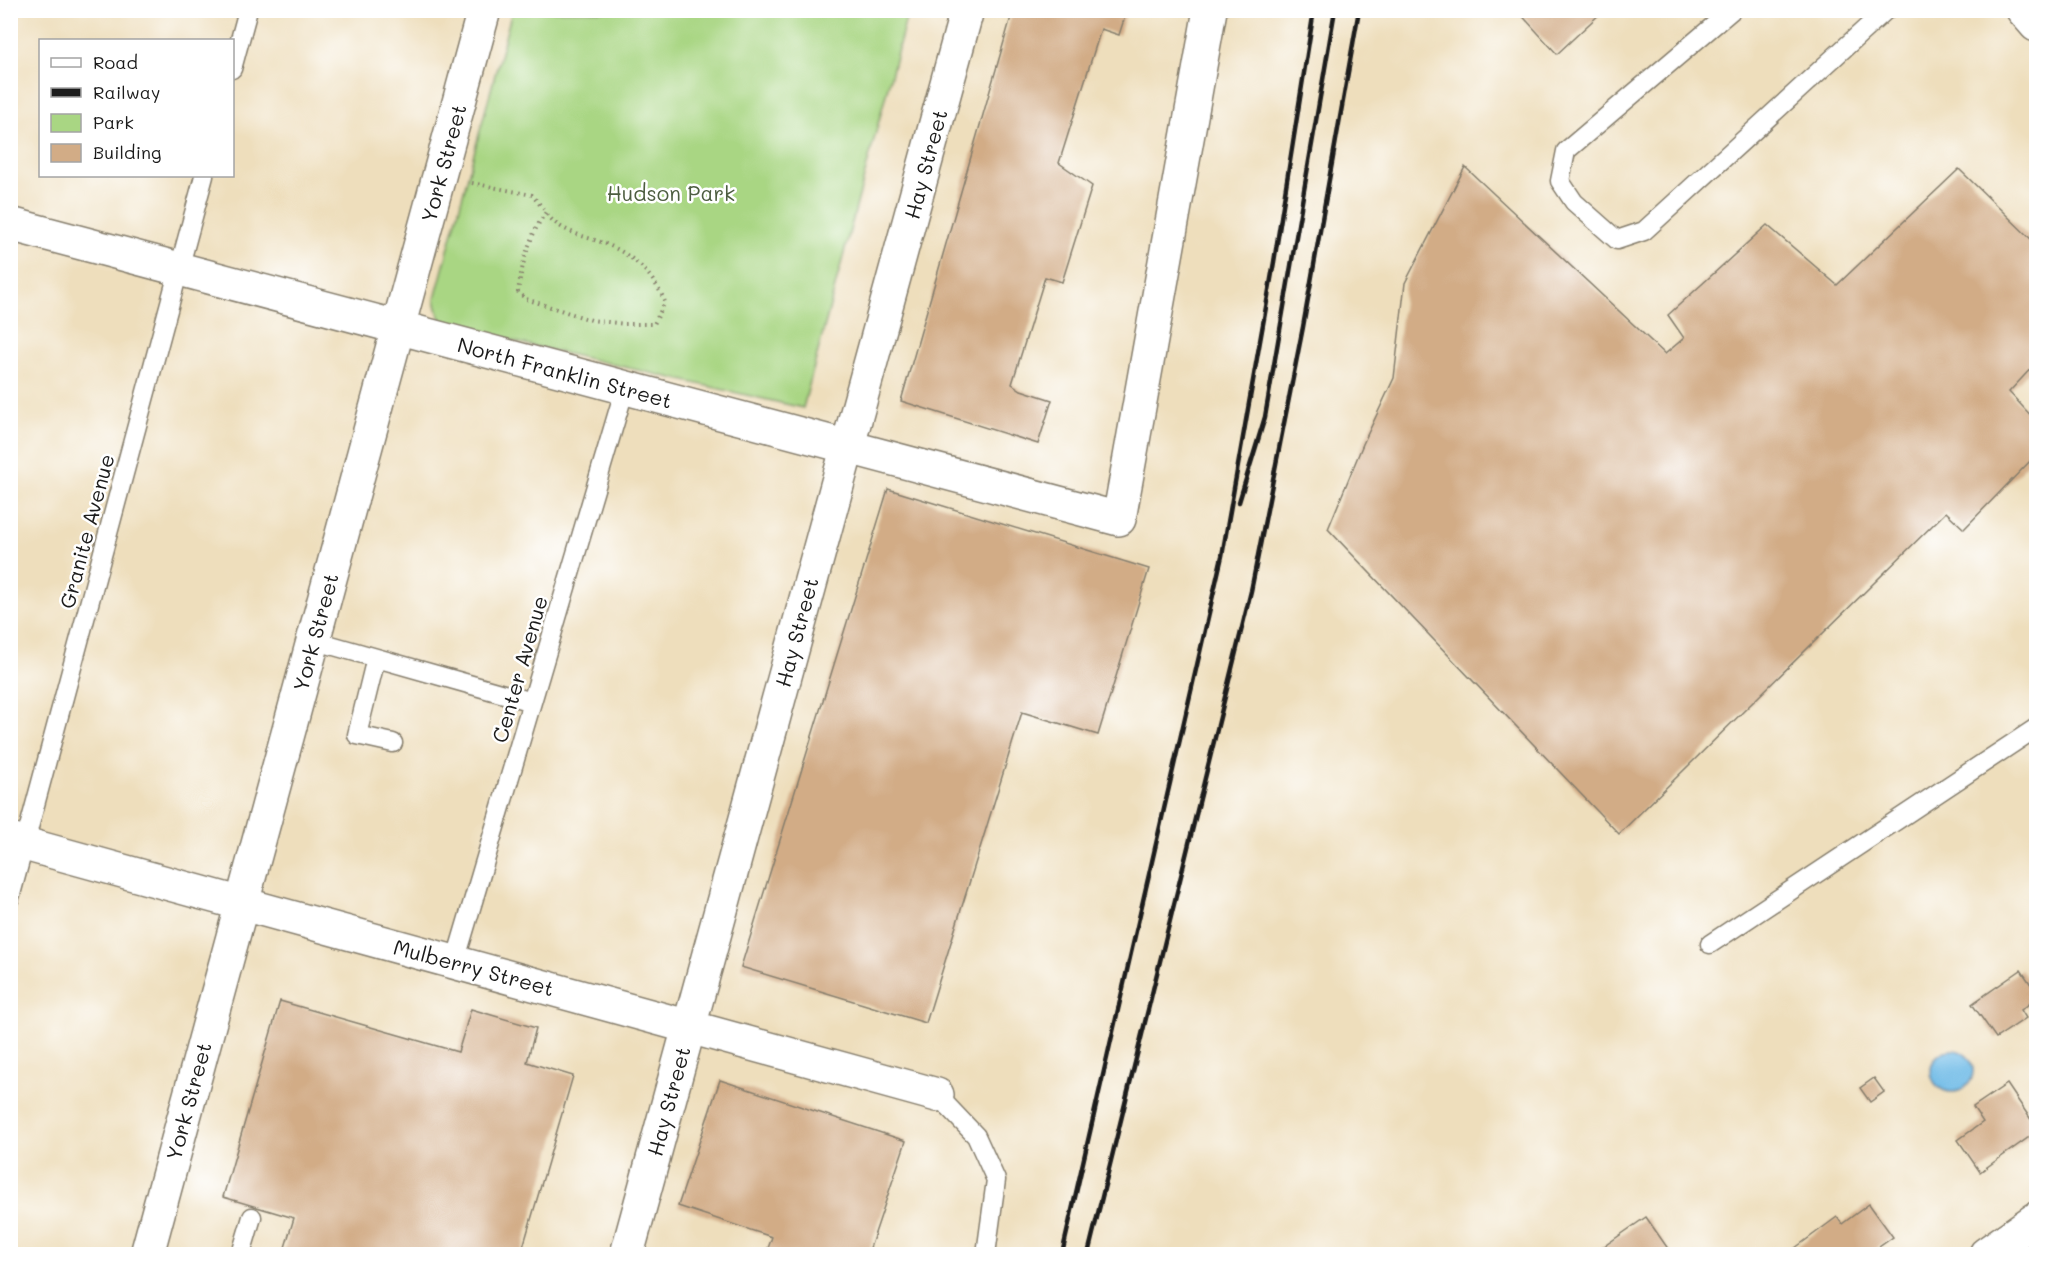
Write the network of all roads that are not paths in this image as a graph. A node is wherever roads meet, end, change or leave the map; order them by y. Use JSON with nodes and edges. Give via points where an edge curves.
{"nodes":[{"id":1,"x":248,"y":10,"type":"edge"},
{"id":2,"x":484,"y":10,"type":"edge"},
{"id":3,"x":966,"y":10,"type":"edge"},
{"id":4,"x":1210,"y":10,"type":"edge"},
{"id":5,"x":1732,"y":10,"type":"edge"},
{"id":6,"x":2023,"y":10,"type":"edge"},
{"id":7,"x":1877,"y":13,"type":"edge"},
{"id":8,"x":2037,"y":25,"type":"edge"},
{"id":9,"x":234,"y":62,"type":"edge"},
{"id":10,"x":204,"y":177,"type":"edge"},
{"id":11,"x":10,"y":224,"type":"edge"},
{"id":12,"x":179,"y":269,"type":"junction"},
{"id":13,"x":398,"y":327,"type":"junction"},
{"id":14,"x":625,"y":388,"type":"junction"},
{"id":15,"x":847,"y":447,"type":"junction"},
{"id":16,"x":313,"y":640,"type":"junction"},
{"id":17,"x":376,"y":658,"type":"junction"},
{"id":18,"x":532,"y":702,"type":"junction"},
{"id":19,"x":2037,"y":728,"type":"edge"},
{"id":20,"x":393,"y":743,"type":"dead end"},
{"id":21,"x":18,"y":842,"type":"edge"},
{"id":22,"x":10,"y":898,"type":"edge"},
{"id":23,"x":241,"y":904,"type":"junction"},
{"id":24,"x":1710,"y":944,"type":"dead end"},
{"id":25,"x":455,"y":962,"type":"junction"},
{"id":26,"x":689,"y":1027,"type":"junction"},
{"id":27,"x":937,"y":1095,"type":"joint"},
{"id":28,"x":252,"y":1217,"type":"dead end"},
{"id":29,"x":2037,"y":1220,"type":"edge"},
{"id":30,"x":147,"y":1254,"type":"edge"},
{"id":31,"x":241,"y":1254,"type":"edge"},
{"id":32,"x":627,"y":1254,"type":"edge"},
{"id":33,"x":986,"y":1254,"type":"edge"},
{"id":34,"x":1986,"y":1254,"type":"edge"}],
"edges":[{"from":1,"to":9,"type":"lane"},
{"from":2,"to":13,"type":"street","name":"York Street"},
{"from":3,"to":15,"type":"street","name":"Hay Street"},
{"from":4,"to":15,"type":"street","name":"North Franklin Street","via":[[1119,519]]},
{"from":5,"to":7,"type":"lane","via":[[1566,151],[1560,181],[1574,202],[1617,240],[1644,231]]},
{"from":6,"to":8,"type":"street"},
{"from":10,"to":12,"type":"lane","name":"Granite Avenue"},
{"from":11,"to":12,"type":"street","name":"North Franklin Street"},
{"from":12,"to":13,"type":"street","name":"North Franklin Street"},
{"from":12,"to":21,"type":"lane","name":"Granite Avenue"},
{"from":13,"to":14,"type":"street","name":"North Franklin Street"},
{"from":13,"to":16,"type":"street","name":"York Street"},
{"from":14,"to":15,"type":"street","name":"North Franklin Street"},
{"from":14,"to":18,"type":"lane","name":"Center Avenue"},
{"from":15,"to":26,"type":"street","name":"Hay Street"},
{"from":16,"to":17,"type":"lane"},
{"from":16,"to":23,"type":"street","name":"York Street"},
{"from":17,"to":18,"type":"lane"},
{"from":17,"to":20,"type":"lane","via":[[357,735]]},
{"from":18,"to":25,"type":"lane","name":"Center Avenue"},
{"from":19,"to":24,"type":"lane"},
{"from":21,"to":22,"type":"lane","name":"Granite Avenue"},
{"from":21,"to":23,"type":"street","name":"Mulberry Street"},
{"from":23,"to":25,"type":"street","name":"Mulberry Street"},
{"from":23,"to":30,"type":"street","name":"York Street"},
{"from":25,"to":26,"type":"street","name":"Mulberry Street"},
{"from":26,"to":27,"type":"street","name":"Mulberry Street"},
{"from":26,"to":32,"type":"street","name":"Hay Street"},
{"from":27,"to":33,"type":"lane","via":[[975,1136],[996,1180]]},
{"from":28,"to":31,"type":"lane"},
{"from":29,"to":34,"type":"street"}]}
